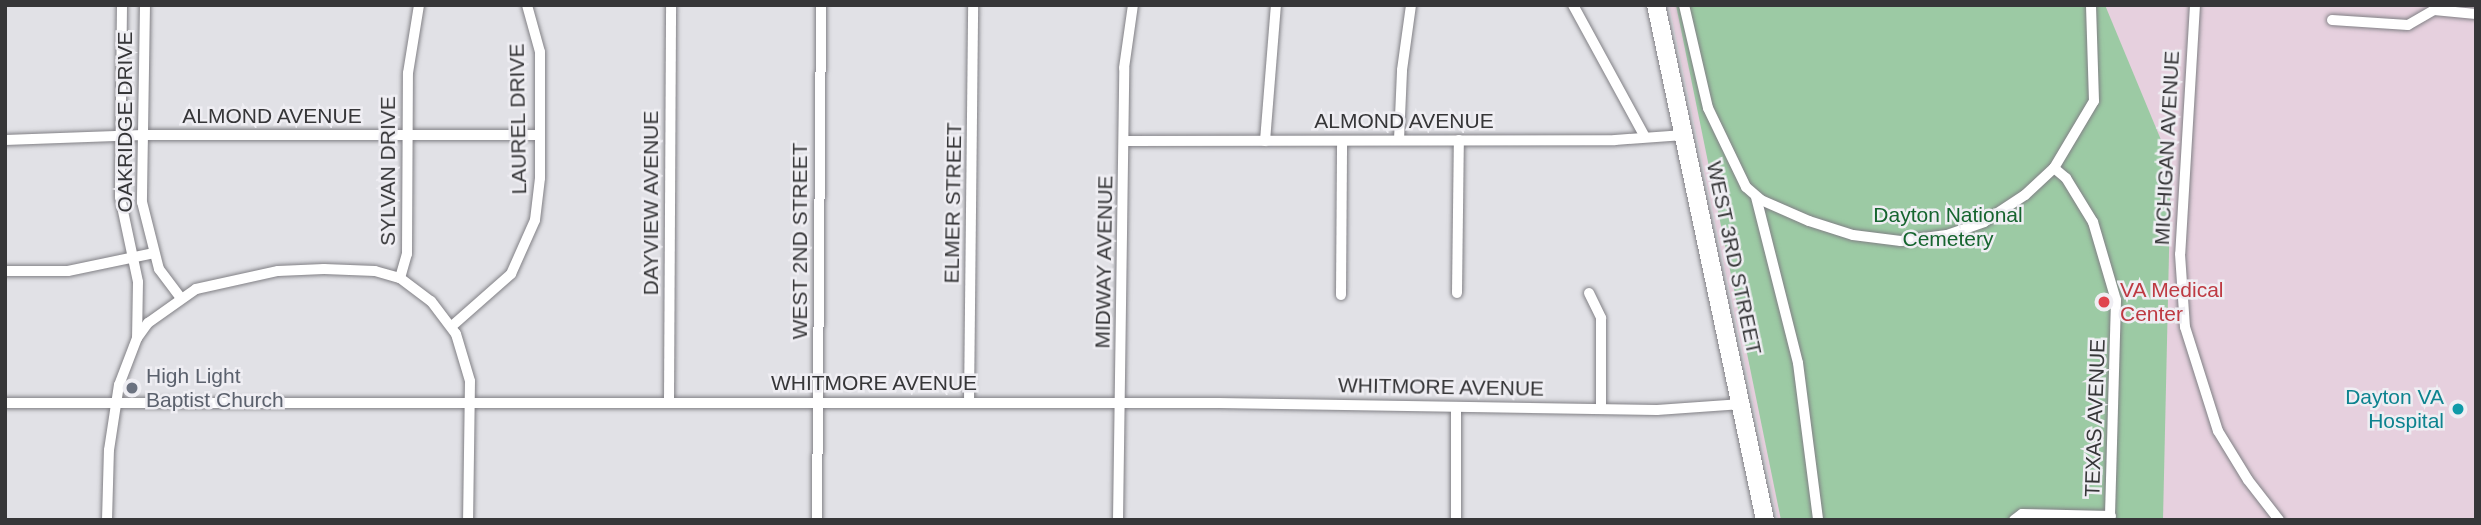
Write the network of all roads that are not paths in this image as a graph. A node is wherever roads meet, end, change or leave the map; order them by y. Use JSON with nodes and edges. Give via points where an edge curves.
{"nodes":[{"id":1,"x":122,"y":5,"type":"edge"},
{"id":2,"x":145,"y":5,"type":"edge"},
{"id":3,"x":419,"y":5,"type":"edge"},
{"id":4,"x":527,"y":5,"type":"edge"},
{"id":5,"x":671,"y":5,"type":"edge"},
{"id":6,"x":821,"y":5,"type":"edge"},
{"id":7,"x":973,"y":5,"type":"edge"},
{"id":8,"x":1133,"y":5,"type":"edge"},
{"id":9,"x":1276,"y":5,"type":"edge"},
{"id":10,"x":1411,"y":5,"type":"edge"},
{"id":11,"x":1573,"y":5,"type":"edge"},
{"id":12,"x":1656,"y":5,"type":"edge"},
{"id":13,"x":1684,"y":5,"type":"edge"},
{"id":14,"x":2091,"y":5,"type":"edge"},
{"id":15,"x":2195,"y":5,"type":"edge"},
{"id":16,"x":2476,"y":14,"type":"edge"},
{"id":17,"x":2332,"y":20,"type":"dead end"},
{"id":18,"x":143,"y":135,"type":"junction"},
{"id":19,"x":408,"y":135,"type":"junction"},
{"id":20,"x":539,"y":135,"type":"junction"},
{"id":21,"x":1684,"y":135,"type":"junction"},
{"id":22,"x":1645,"y":137,"type":"junction"},
{"id":23,"x":119,"y":138,"type":"junction"},
{"id":24,"x":5,"y":140,"type":"edge"},
{"id":25,"x":1399,"y":140,"type":"junction"},
{"id":26,"x":1459,"y":140,"type":"junction"},
{"id":27,"x":1125,"y":141,"type":"junction"},
{"id":28,"x":1265,"y":141,"type":"junction"},
{"id":29,"x":1342,"y":141,"type":"junction"},
{"id":30,"x":2054,"y":167,"type":"junction"},
{"id":31,"x":1756,"y":197,"type":"junction"},
{"id":32,"x":154,"y":253,"type":"junction"},
{"id":33,"x":134,"y":260,"type":"junction"},
{"id":34,"x":5,"y":271,"type":"edge"},
{"id":35,"x":400,"y":278,"type":"junction"},
{"id":36,"x":1457,"y":293,"type":"dead end"},
{"id":37,"x":1589,"y":293,"type":"dead end"},
{"id":38,"x":1341,"y":295,"type":"dead end"},
{"id":39,"x":180,"y":297,"type":"junction"},
{"id":40,"x":452,"y":326,"type":"junction"},
{"id":41,"x":137,"y":338,"type":"junction"},
{"id":42,"x":669,"y":402,"type":"junction"},
{"id":43,"x":818,"y":402,"type":"junction"},
{"id":44,"x":969,"y":402,"type":"junction"},
{"id":45,"x":5,"y":403,"type":"edge"},
{"id":46,"x":470,"y":403,"type":"junction"},
{"id":47,"x":1120,"y":403,"type":"junction"},
{"id":48,"x":115,"y":404,"type":"junction"},
{"id":49,"x":1742,"y":404,"type":"junction"},
{"id":50,"x":1457,"y":407,"type":"junction"},
{"id":51,"x":1601,"y":408,"type":"junction"},
{"id":52,"x":2110,"y":518,"type":"edge"},
{"id":53,"x":107,"y":520,"type":"edge"},
{"id":54,"x":468,"y":520,"type":"edge"},
{"id":55,"x":817,"y":520,"type":"edge"},
{"id":56,"x":1118,"y":520,"type":"edge"},
{"id":57,"x":1456,"y":520,"type":"edge"},
{"id":58,"x":1765,"y":520,"type":"edge"},
{"id":59,"x":1818,"y":520,"type":"edge"},
{"id":60,"x":2014,"y":520,"type":"edge"},
{"id":61,"x":2279,"y":520,"type":"edge"}],
"edges":[{"from":1,"to":23,"type":"street","name":"OAKRIDGE DRIVE"},
{"from":2,"to":18,"type":"street","name":"OAKRIDGE DRIVE"},
{"from":3,"to":19,"type":"street","name":"SYLVAN DRIVE","via":[[408,73]]},
{"from":4,"to":20,"type":"street","name":"LAUREL DRIVE","via":[[540,52]]},
{"from":5,"to":42,"type":"street","name":"DAYVIEW AVENUE"},
{"from":6,"to":43,"type":"street","name":"WEST 2ND STREET"},
{"from":7,"to":44,"type":"street","name":"ELMER STREET"},
{"from":8,"to":27,"type":"street","name":"MIDWAY AVENUE","via":[[1124,68]]},
{"from":9,"to":28,"type":"street"},
{"from":10,"to":25,"type":"street"},
{"from":11,"to":22,"type":"street"},
{"from":12,"to":21,"type":"main road","name":"WEST 3RD STREET"},
{"from":13,"to":31,"type":"street","via":[[1711,117],[1734,168]]},
{"from":14,"to":30,"type":"street","via":[[2094,101]]},
{"from":15,"to":61,"type":"street","name":"MICHIGAN AVENUE","via":[[2180,254],[2186,327],[2218,431]]},
{"from":16,"to":17,"type":"street","via":[[2434,10],[2408,25]]},
{"from":18,"to":19,"type":"street","name":"ALMOND AVENUE"},
{"from":18,"to":23,"type":"street","name":"ALMOND AVENUE"},
{"from":18,"to":32,"type":"street","name":"OAKRIDGE DRIVE","via":[[142,202]]},
{"from":19,"to":20,"type":"street","name":"ALMOND AVENUE"},
{"from":19,"to":35,"type":"street","name":"SYLVAN DRIVE","via":[[407,254]]},
{"from":20,"to":40,"type":"street","name":"LAUREL DRIVE","via":[[540,198],[528,242],[495,291]]},
{"from":21,"to":22,"type":"street","name":"ALMOND AVENUE"},
{"from":21,"to":49,"type":"main road","name":"WEST 3RD STREET"},
{"from":22,"to":26,"type":"street","name":"ALMOND AVENUE"},
{"from":23,"to":24,"type":"street","name":"ALMOND AVENUE"},
{"from":23,"to":33,"type":"street","name":"OAKRIDGE DRIVE","via":[[121,218]]},
{"from":25,"to":26,"type":"street","name":"ALMOND AVENUE"},
{"from":25,"to":29,"type":"street","name":"ALMOND AVENUE"},
{"from":26,"to":36,"type":"street"},
{"from":27,"to":28,"type":"street","name":"ALMOND AVENUE"},
{"from":27,"to":47,"type":"street","name":"MIDWAY AVENUE"},
{"from":28,"to":29,"type":"street","name":"ALMOND AVENUE"},
{"from":29,"to":38,"type":"street"},
{"from":30,"to":31,"type":"street","via":[[1996,216],[1960,231],[1919,239],[1853,235]]},
{"from":30,"to":52,"type":"street","name":"TEXAS AVENUE","via":[[2093,222],[2116,300]]},
{"from":31,"to":59,"type":"street","via":[[1798,363]]},
{"from":32,"to":33,"type":"street"},
{"from":32,"to":39,"type":"street","name":"OAKRIDGE DRIVE"},
{"from":33,"to":34,"type":"street","via":[[68,271]]},
{"from":33,"to":41,"type":"street","name":"OAKRIDGE DRIVE"},
{"from":35,"to":39,"type":"street","via":[[367,270],[278,271],[218,283]]},
{"from":35,"to":40,"type":"street","via":[[431,301]]},
{"from":37,"to":51,"type":"street","via":[[1601,318]]},
{"from":39,"to":41,"type":"street","name":"OAKRIDGE DRIVE"},
{"from":40,"to":46,"type":"street","via":[[467,362]]},
{"from":41,"to":48,"type":"street","name":"OAKRIDGE DRIVE"},
{"from":42,"to":43,"type":"street","name":"WHITMORE AVENUE"},
{"from":42,"to":46,"type":"street","name":"WHITMORE AVENUE"},
{"from":43,"to":44,"type":"street","name":"WHITMORE AVENUE"},
{"from":43,"to":55,"type":"street","name":"WEST 2ND STREET"},
{"from":44,"to":47,"type":"street","name":"WHITMORE AVENUE"},
{"from":45,"to":48,"type":"street","name":"WHITMORE AVENUE"},
{"from":46,"to":48,"type":"street","name":"WHITMORE AVENUE"},
{"from":46,"to":54,"type":"street"},
{"from":47,"to":50,"type":"street","name":"WHITMORE AVENUE"},
{"from":47,"to":56,"type":"street","name":"MIDWAY AVENUE"},
{"from":48,"to":53,"type":"street","name":"OAKRIDGE DRIVE"},
{"from":49,"to":51,"type":"street","name":"WHITMORE AVENUE","via":[[1727,408]]},
{"from":49,"to":58,"type":"main road","name":"WEST 3RD STREET"},
{"from":50,"to":51,"type":"street","name":"WHITMORE AVENUE"},
{"from":50,"to":57,"type":"street"},
{"from":52,"to":60,"type":"street","via":[[2022,514]]}]}
